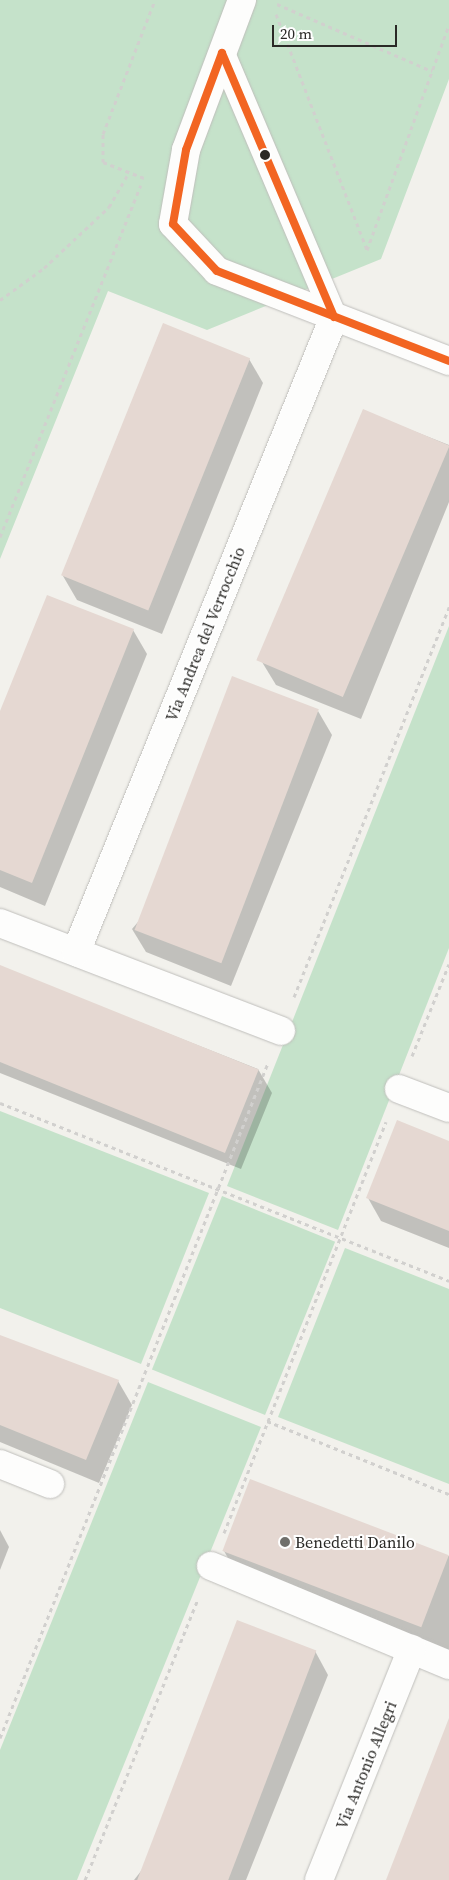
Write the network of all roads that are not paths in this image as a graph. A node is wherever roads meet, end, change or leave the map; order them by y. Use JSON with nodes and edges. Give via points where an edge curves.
{"nodes":[{"id":1,"x":242,"y":0,"type":"edge"},
{"id":2,"x":222,"y":53,"type":"junction"},
{"id":3,"x":334,"y":317,"type":"junction"},
{"id":4,"x":449,"y":361,"type":"edge"},
{"id":5,"x":0,"y":923,"type":"edge"},
{"id":6,"x":76,"y":952,"type":"junction"},
{"id":7,"x":281,"y":1031,"type":"road end"},
{"id":8,"x":399,"y":1089,"type":"road end"},
{"id":9,"x":449,"y":1108,"type":"edge"},
{"id":10,"x":0,"y":1464,"type":"edge"},
{"id":11,"x":50,"y":1484,"type":"dead end"},
{"id":12,"x":211,"y":1566,"type":"road end"},
{"id":13,"x":412,"y":1649,"type":"junction"},
{"id":14,"x":449,"y":1665,"type":"edge"},
{"id":15,"x":319,"y":1880,"type":"edge"}],
"edges":[{"from":1,"to":2,"type":"street"},
{"from":2,"to":3,"type":"lane"},
{"from":2,"to":3,"type":"street","via":[[186,150],[173,224],[217,271]]},
{"from":3,"to":4,"type":"street"},
{"from":3,"to":6,"type":"street","name":"Via Andrea del Verrocchio"},
{"from":5,"to":6,"type":"street"},
{"from":6,"to":7,"type":"street"},
{"from":8,"to":9,"type":"street"},
{"from":10,"to":11,"type":"street"},
{"from":12,"to":13,"type":"street"},
{"from":13,"to":14,"type":"street"},
{"from":13,"to":15,"type":"street","name":"Via Antonio Allegri"}]}
